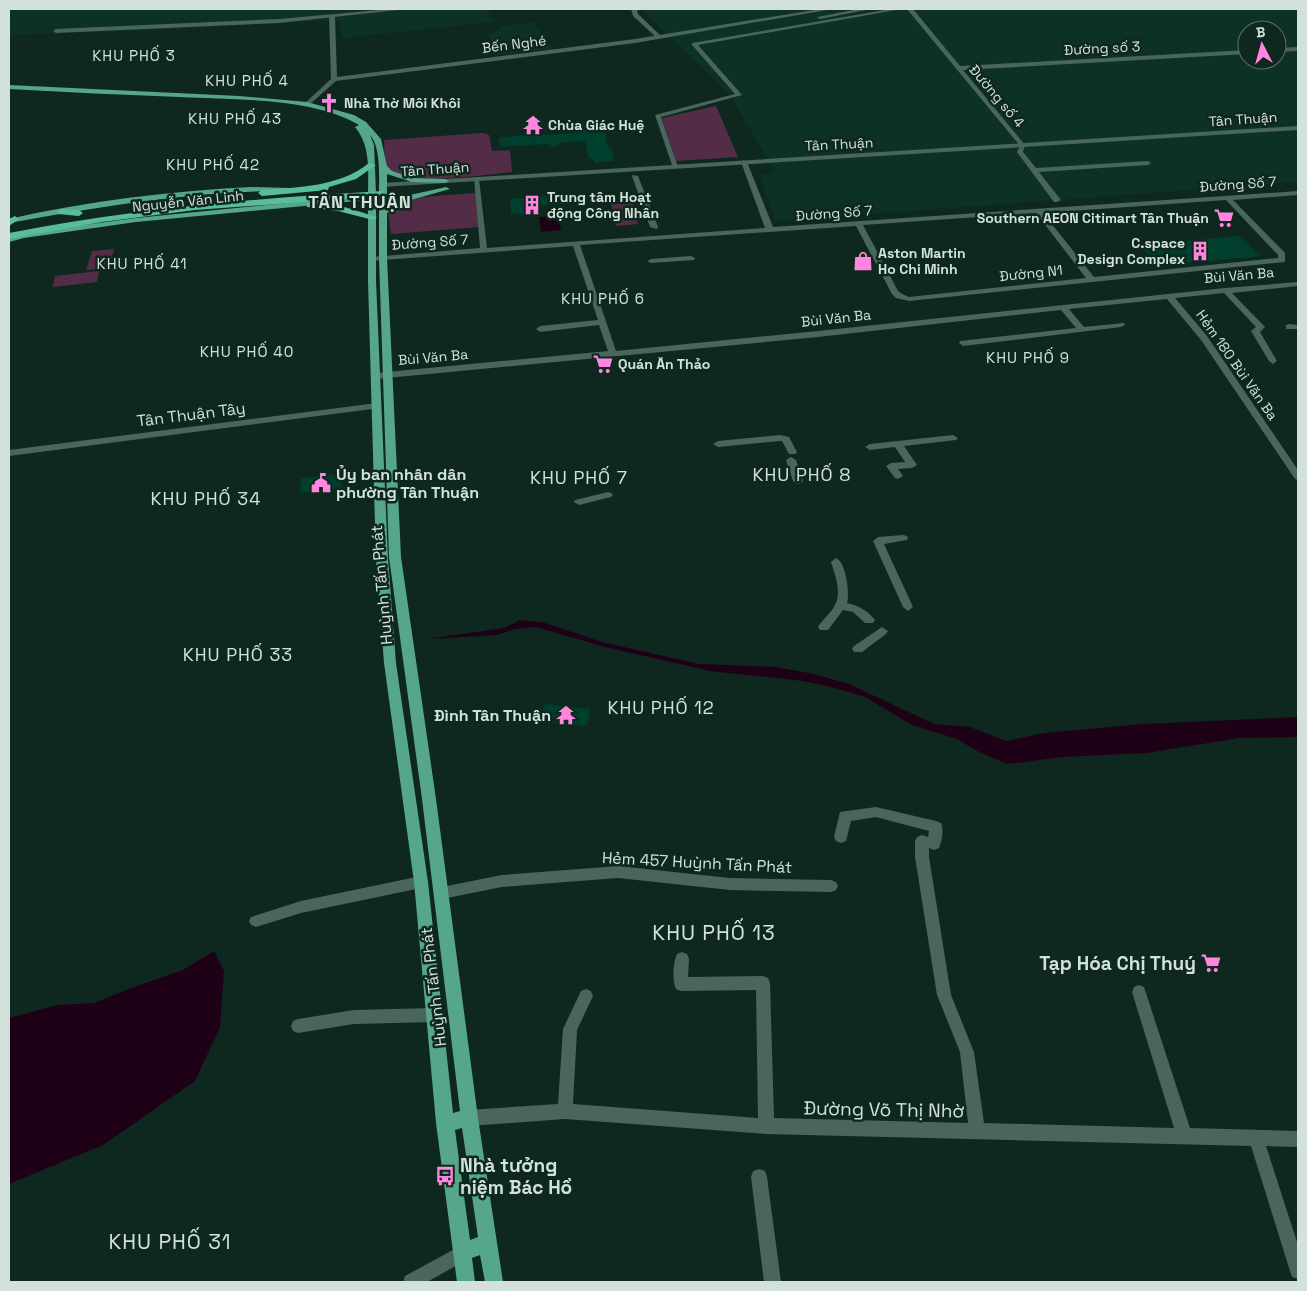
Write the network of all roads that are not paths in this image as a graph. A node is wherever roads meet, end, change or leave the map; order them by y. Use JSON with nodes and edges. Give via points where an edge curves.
{"nodes":[{"id":1,"x":332,"y":9,"type":"edge"},
{"id":2,"x":404,"y":9,"type":"edge"},
{"id":3,"x":634,"y":9,"type":"edge"},
{"id":4,"x":830,"y":9,"type":"edge"},
{"id":5,"x":868,"y":9,"type":"edge"},
{"id":6,"x":899,"y":9,"type":"edge"},
{"id":7,"x":910,"y":9,"type":"edge"},
{"id":8,"x":805,"y":13,"type":"junction"},
{"id":9,"x":332,"y":17,"type":"junction"},
{"id":10,"x":813,"y":18,"type":"junction"},
{"id":11,"x":56,"y":31,"type":"dead end"},
{"id":12,"x":687,"y":33,"type":"junction"},
{"id":13,"x":659,"y":38,"type":"junction"},
{"id":14,"x":1237,"y":53,"type":"edge"},
{"id":15,"x":958,"y":68,"type":"junction"},
{"id":16,"x":334,"y":78,"type":"junction"},
{"id":17,"x":9,"y":88,"type":"edge"},
{"id":18,"x":305,"y":105,"type":"junction"},
{"id":19,"x":1298,"y":128,"type":"edge"},
{"id":20,"x":1298,"y":133,"type":"edge"},
{"id":21,"x":1134,"y":141,"type":"junction"},
{"id":22,"x":1021,"y":149,"type":"junction"},
{"id":23,"x":1148,"y":163,"type":"dead end"},
{"id":24,"x":372,"y":165,"type":"junction"},
{"id":25,"x":745,"y":166,"type":"junction"},
{"id":26,"x":383,"y":167,"type":"junction"},
{"id":27,"x":675,"y":167,"type":"junction"},
{"id":28,"x":689,"y":169,"type":"junction"},
{"id":29,"x":1035,"y":170,"type":"junction"},
{"id":30,"x":635,"y":176,"type":"junction"},
{"id":31,"x":477,"y":183,"type":"junction"},
{"id":32,"x":446,"y":185,"type":"junction"},
{"id":33,"x":304,"y":189,"type":"junction"},
{"id":34,"x":290,"y":190,"type":"junction"},
{"id":35,"x":376,"y":191,"type":"junction"},
{"id":36,"x":1298,"y":193,"type":"edge"},
{"id":37,"x":1227,"y":197,"type":"junction"},
{"id":38,"x":1057,"y":200,"type":"dead end"},
{"id":39,"x":238,"y":204,"type":"junction"},
{"id":40,"x":296,"y":205,"type":"junction"},
{"id":41,"x":1038,"y":211,"type":"junction"},
{"id":42,"x":61,"y":212,"type":"junction"},
{"id":43,"x":216,"y":212,"type":"junction"},
{"id":44,"x":79,"y":213,"type":"junction"},
{"id":45,"x":378,"y":214,"type":"junction"},
{"id":46,"x":10,"y":222,"type":"edge"},
{"id":47,"x":859,"y":224,"type":"junction"},
{"id":48,"x":654,"y":227,"type":"dead end"},
{"id":49,"x":44,"y":228,"type":"junction"},
{"id":50,"x":770,"y":230,"type":"junction"},
{"id":51,"x":9,"y":236,"type":"edge"},
{"id":52,"x":24,"y":236,"type":"junction"},
{"id":53,"x":9,"y":240,"type":"edge"},
{"id":54,"x":576,"y":243,"type":"junction"},
{"id":55,"x":484,"y":250,"type":"junction"},
{"id":56,"x":691,"y":258,"type":"dead end"},
{"id":57,"x":378,"y":259,"type":"junction"},
{"id":58,"x":652,"y":261,"type":"dead end"},
{"id":59,"x":1092,"y":280,"type":"junction"},
{"id":60,"x":1297,"y":286,"type":"edge"},
{"id":61,"x":1225,"y":290,"type":"junction"},
{"id":62,"x":1169,"y":296,"type":"junction"},
{"id":63,"x":1063,"y":308,"type":"junction"},
{"id":64,"x":602,"y":322,"type":"junction"},
{"id":65,"x":1121,"y":325,"type":"dead end"},
{"id":66,"x":540,"y":329,"type":"dead end"},
{"id":67,"x":1082,"y":330,"type":"junction"},
{"id":68,"x":963,"y":343,"type":"dead end"},
{"id":69,"x":613,"y":353,"type":"junction"},
{"id":70,"x":1273,"y":361,"type":"dead end"},
{"id":71,"x":382,"y":375,"type":"junction"},
{"id":72,"x":377,"y":406,"type":"junction"},
{"id":73,"x":953,"y":438,"type":"dead end"},
{"id":74,"x":718,"y":444,"type":"dead end"},
{"id":75,"x":898,"y":445,"type":"junction"},
{"id":76,"x":870,"y":447,"type":"dead end"},
{"id":77,"x":9,"y":453,"type":"edge"},
{"id":78,"x":898,"y":476,"type":"dead end"},
{"id":79,"x":1298,"y":477,"type":"edge"},
{"id":80,"x":798,"y":481,"type":"dead end"},
{"id":81,"x":608,"y":495,"type":"dead end"},
{"id":82,"x":579,"y":502,"type":"dead end"},
{"id":83,"x":903,"y":538,"type":"dead end"},
{"id":84,"x":389,"y":558,"type":"junction"},
{"id":85,"x":836,"y":562,"type":"dead end"},
{"id":86,"x":841,"y":606,"type":"junction"},
{"id":87,"x":908,"y":607,"type":"dead end"},
{"id":88,"x":870,"y":620,"type":"dead end"},
{"id":89,"x":824,"y":627,"type":"dead end"},
{"id":90,"x":882,"y":631,"type":"dead end"},
{"id":91,"x":858,"y":649,"type":"dead end"},
{"id":92,"x":422,"y":754,"type":"junction"},
{"id":93,"x":403,"y":758,"type":"junction"},
{"id":94,"x":841,"y":837,"type":"dead end"},
{"id":95,"x":421,"y":882,"type":"junction"},
{"id":96,"x":831,"y":886,"type":"dead end"},
{"id":97,"x":442,"y":893,"type":"junction"},
{"id":98,"x":256,"y":921,"type":"dead end"},
{"id":99,"x":682,"y":958,"type":"dead end"},
{"id":100,"x":1139,"y":992,"type":"dead end"},
{"id":101,"x":586,"y":996,"type":"dead end"},
{"id":102,"x":433,"y":1015,"type":"junction"},
{"id":103,"x":298,"y":1026,"type":"dead end"},
{"id":104,"x":565,"y":1111,"type":"junction"},
{"id":105,"x":469,"y":1118,"type":"junction"},
{"id":106,"x":445,"y":1123,"type":"junction"},
{"id":107,"x":766,"y":1126,"type":"junction"},
{"id":108,"x":977,"y":1131,"type":"junction"},
{"id":109,"x":1185,"y":1137,"type":"junction"},
{"id":110,"x":1256,"y":1138,"type":"junction"},
{"id":111,"x":1298,"y":1139,"type":"edge"},
{"id":112,"x":759,"y":1177,"type":"dead end"},
{"id":113,"x":488,"y":1242,"type":"junction"},
{"id":114,"x":462,"y":1253,"type":"junction"},
{"id":115,"x":1298,"y":1271,"type":"edge"},
{"id":116,"x":411,"y":1282,"type":"edge"},
{"id":117,"x":466,"y":1282,"type":"edge"},
{"id":118,"x":494,"y":1282,"type":"edge"},
{"id":119,"x":773,"y":1282,"type":"edge"}],
"edges":[{"from":1,"to":9,"type":"street"},
{"from":2,"to":9,"type":"street"},
{"from":3,"to":13,"type":"street","via":[[634,15]]},
{"from":4,"to":8,"type":"street"},
{"from":5,"to":10,"type":"street"},
{"from":6,"to":27,"type":"street","via":[[694,44],[739,95],[657,116]]},
{"from":7,"to":15,"type":"street","name":"Đường số 4"},
{"from":8,"to":10,"type":"street"},
{"from":8,"to":12,"type":"street"},
{"from":9,"to":11,"type":"street"},
{"from":9,"to":16,"type":"street"},
{"from":10,"to":12,"type":"street","via":[[702,35]]},
{"from":12,"to":13,"type":"street","name":"Bến Nghé"},
{"from":13,"to":16,"type":"street","name":"Bến Nghé"},
{"from":14,"to":15,"type":"street","name":"Đường số 3"},
{"from":15,"to":22,"type":"street","name":"Đường số 4"},
{"from":16,"to":18,"type":"street"},
{"from":17,"to":18,"type":"main road","name":"Huỳnh Tấn Phát"},
{"from":18,"to":24,"type":"main road","name":"Huỳnh Tấn Phát","via":[[337,116],[365,133]]},
{"from":18,"to":26,"type":"main road","name":"Huỳnh Tấn Phát","via":[[351,117],[363,124],[377,139]]},
{"from":19,"to":21,"type":"street","name":"Tân Thuận"},
{"from":20,"to":21,"type":"street","name":"Tân Thuận"},
{"from":21,"to":22,"type":"street","name":"Tân Thuận"},
{"from":22,"to":25,"type":"street","name":"Tân Thuận"},
{"from":22,"to":29,"type":"street","name":"Đường số 4"},
{"from":23,"to":29,"type":"street"},
{"from":24,"to":33,"type":"highway","via":[[361,175],[343,182]]},
{"from":24,"to":35,"type":"main road","name":"Huỳnh Tấn Phát"},
{"from":25,"to":28,"type":"street","name":"Tân Thuận"},
{"from":25,"to":50,"type":"street"},
{"from":26,"to":32,"type":"main road","via":[[400,178]]},
{"from":26,"to":35,"type":"main road","name":"Huỳnh Tấn Phát"},
{"from":27,"to":28,"type":"street","name":"Tân Thuận"},
{"from":27,"to":31,"type":"street","name":"Tân Thuận"},
{"from":28,"to":30,"type":"street","name":"Tân Thuận"},
{"from":29,"to":38,"type":"street","name":"Đường số 4"},
{"from":30,"to":31,"type":"street","name":"Tân Thuận"},
{"from":30,"to":48,"type":"street"},
{"from":31,"to":32,"type":"street","name":"Tân Thuận"},
{"from":31,"to":55,"type":"street"},
{"from":32,"to":35,"type":"street","name":"Tân Thuận"},
{"from":32,"to":45,"type":"main road","via":[[402,200]]},
{"from":33,"to":34,"type":"highway","name":"Nguyễn Văn Linh"},
{"from":33,"to":35,"type":"highway","name":"Nguyễn Văn Linh"},
{"from":34,"to":42,"type":"main road","name":"Nguyễn Văn Linh","via":[[269,188],[178,195]]},
{"from":34,"to":44,"type":"highway","name":"Nguyễn Văn Linh"},
{"from":35,"to":39,"type":"highway","name":"Nguyễn Văn Linh"},
{"from":35,"to":40,"type":"main road","name":"Nguyễn Văn Linh"},
{"from":35,"to":45,"type":"main road","name":"Huỳnh Tấn Phát"},
{"from":36,"to":37,"type":"street","name":"Đường Số 7"},
{"from":37,"to":41,"type":"street","name":"Đường Số 7"},
{"from":37,"to":59,"type":"street","name":"Đường N1","via":[[1283,259]]},
{"from":39,"to":40,"type":"highway"},
{"from":39,"to":43,"type":"highway"},
{"from":39,"to":49,"type":"highway","name":"Nguyễn Văn Linh","via":[[152,212]]},
{"from":40,"to":43,"type":"main road","name":"Nguyễn Văn Linh"},
{"from":40,"to":45,"type":"highway"},
{"from":41,"to":47,"type":"street","name":"Đường Số 7"},
{"from":41,"to":59,"type":"street"},
{"from":42,"to":44,"type":"highway"},
{"from":42,"to":46,"type":"main road","name":"Nguyễn Văn Linh"},
{"from":43,"to":52,"type":"main road","name":"Nguyễn Văn Linh"},
{"from":44,"to":46,"type":"highway","name":"Nguyễn Văn Linh"},
{"from":45,"to":57,"type":"main road","name":"Huỳnh Tấn Phát"},
{"from":47,"to":50,"type":"street","name":"Đường Số 7"},
{"from":47,"to":59,"type":"street","name":"Đường N1","via":[[895,292],[901,297],[912,299]]},
{"from":49,"to":51,"type":"highway","name":"Nguyễn Văn Linh"},
{"from":49,"to":52,"type":"highway"},
{"from":50,"to":54,"type":"street","name":"Đường Số 7"},
{"from":52,"to":53,"type":"main road","name":"Nguyễn Văn Linh"},
{"from":54,"to":55,"type":"street","name":"Đường Số 7"},
{"from":54,"to":64,"type":"street"},
{"from":55,"to":57,"type":"street","name":"Đường Số 7"},
{"from":56,"to":58,"type":"street"},
{"from":57,"to":71,"type":"main road","name":"Huỳnh Tấn Phát"},
{"from":60,"to":61,"type":"street","name":"Bùi Văn Ba"},
{"from":61,"to":62,"type":"street","name":"Bùi Văn Ba"},
{"from":61,"to":70,"type":"street","via":[[1261,327],[1255,331]]},
{"from":62,"to":63,"type":"street","name":"Bùi Văn Ba"},
{"from":62,"to":79,"type":"street","name":"Hẻm 180 Bùi Văn Ba","via":[[1204,338]]},
{"from":63,"to":67,"type":"street"},
{"from":63,"to":69,"type":"street","name":"Bùi Văn Ba"},
{"from":64,"to":66,"type":"street"},
{"from":64,"to":69,"type":"street"},
{"from":65,"to":67,"type":"street"},
{"from":67,"to":68,"type":"street"},
{"from":69,"to":71,"type":"street","name":"Bùi Văn Ba"},
{"from":71,"to":72,"type":"main road","name":"Huỳnh Tấn Phát"},
{"from":71,"to":84,"type":"main road","name":"Huỳnh Tấn Phát"},
{"from":72,"to":77,"type":"street","name":"Tân Thuận Tây"},
{"from":72,"to":84,"type":"main road","name":"Huỳnh Tấn Phát"},
{"from":73,"to":75,"type":"street"},
{"from":74,"to":80,"type":"street","via":[[786,439]]},
{"from":75,"to":76,"type":"street"},
{"from":75,"to":78,"type":"street","via":[[912,465],[891,466]]},
{"from":81,"to":82,"type":"street"},
{"from":83,"to":87,"type":"street","via":[[878,541]]},
{"from":84,"to":92,"type":"main road","name":"Huỳnh Tấn Phát"},
{"from":84,"to":93,"type":"main road","name":"Huỳnh Tấn Phát","via":[[390,663]]},
{"from":85,"to":86,"type":"street","via":[[845,595]]},
{"from":86,"to":88,"type":"street","via":[[856,609]]},
{"from":86,"to":89,"type":"street"},
{"from":90,"to":91,"type":"street"},
{"from":92,"to":93,"type":"main road"},
{"from":92,"to":97,"type":"main road","name":"Huỳnh Tấn Phát"},
{"from":93,"to":95,"type":"main road","name":"Huỳnh Tấn Phát"},
{"from":94,"to":108,"type":"street","via":[[845,816],[876,812],[936,827],[934,844],[922,841],[922,857],[944,995],[967,1052]]},
{"from":95,"to":98,"type":"street","via":[[301,907]]},
{"from":95,"to":102,"type":"main road","name":"Huỳnh Tấn Phát"},
{"from":96,"to":97,"type":"street","name":"Hẻm 457 Huỳnh Tấn Phát","via":[[730,884],[618,872],[502,881]]},
{"from":97,"to":105,"type":"main road","name":"Huỳnh Tấn Phát"},
{"from":99,"to":107,"type":"street","via":[[681,984],[763,984]]},
{"from":100,"to":109,"type":"street"},
{"from":101,"to":104,"type":"street","via":[[570,1030]]},
{"from":102,"to":103,"type":"street","via":[[354,1017]]},
{"from":102,"to":106,"type":"main road","name":"Huỳnh Tấn Phát"},
{"from":104,"to":105,"type":"street","name":"Đường Võ Thị Nhờ"},
{"from":104,"to":107,"type":"street","name":"Đường Võ Thị Nhờ"},
{"from":105,"to":106,"type":"main road"},
{"from":105,"to":113,"type":"main road","name":"Huỳnh Tấn Phát"},
{"from":106,"to":114,"type":"main road","name":"Huỳnh Tấn Phát"},
{"from":107,"to":108,"type":"street","name":"Đường Võ Thị Nhờ"},
{"from":108,"to":109,"type":"street","name":"Đường Võ Thị Nhờ"},
{"from":109,"to":110,"type":"street","name":"Đường Võ Thị Nhờ"},
{"from":110,"to":111,"type":"street","name":"Đường Võ Thị Nhờ"},
{"from":110,"to":115,"type":"street"},
{"from":112,"to":119,"type":"street"},
{"from":113,"to":114,"type":"main road"},
{"from":113,"to":118,"type":"main road","name":"Huỳnh Tấn Phát"},
{"from":114,"to":116,"type":"street"},
{"from":114,"to":117,"type":"main road","name":"Huỳnh Tấn Phát"}]}
